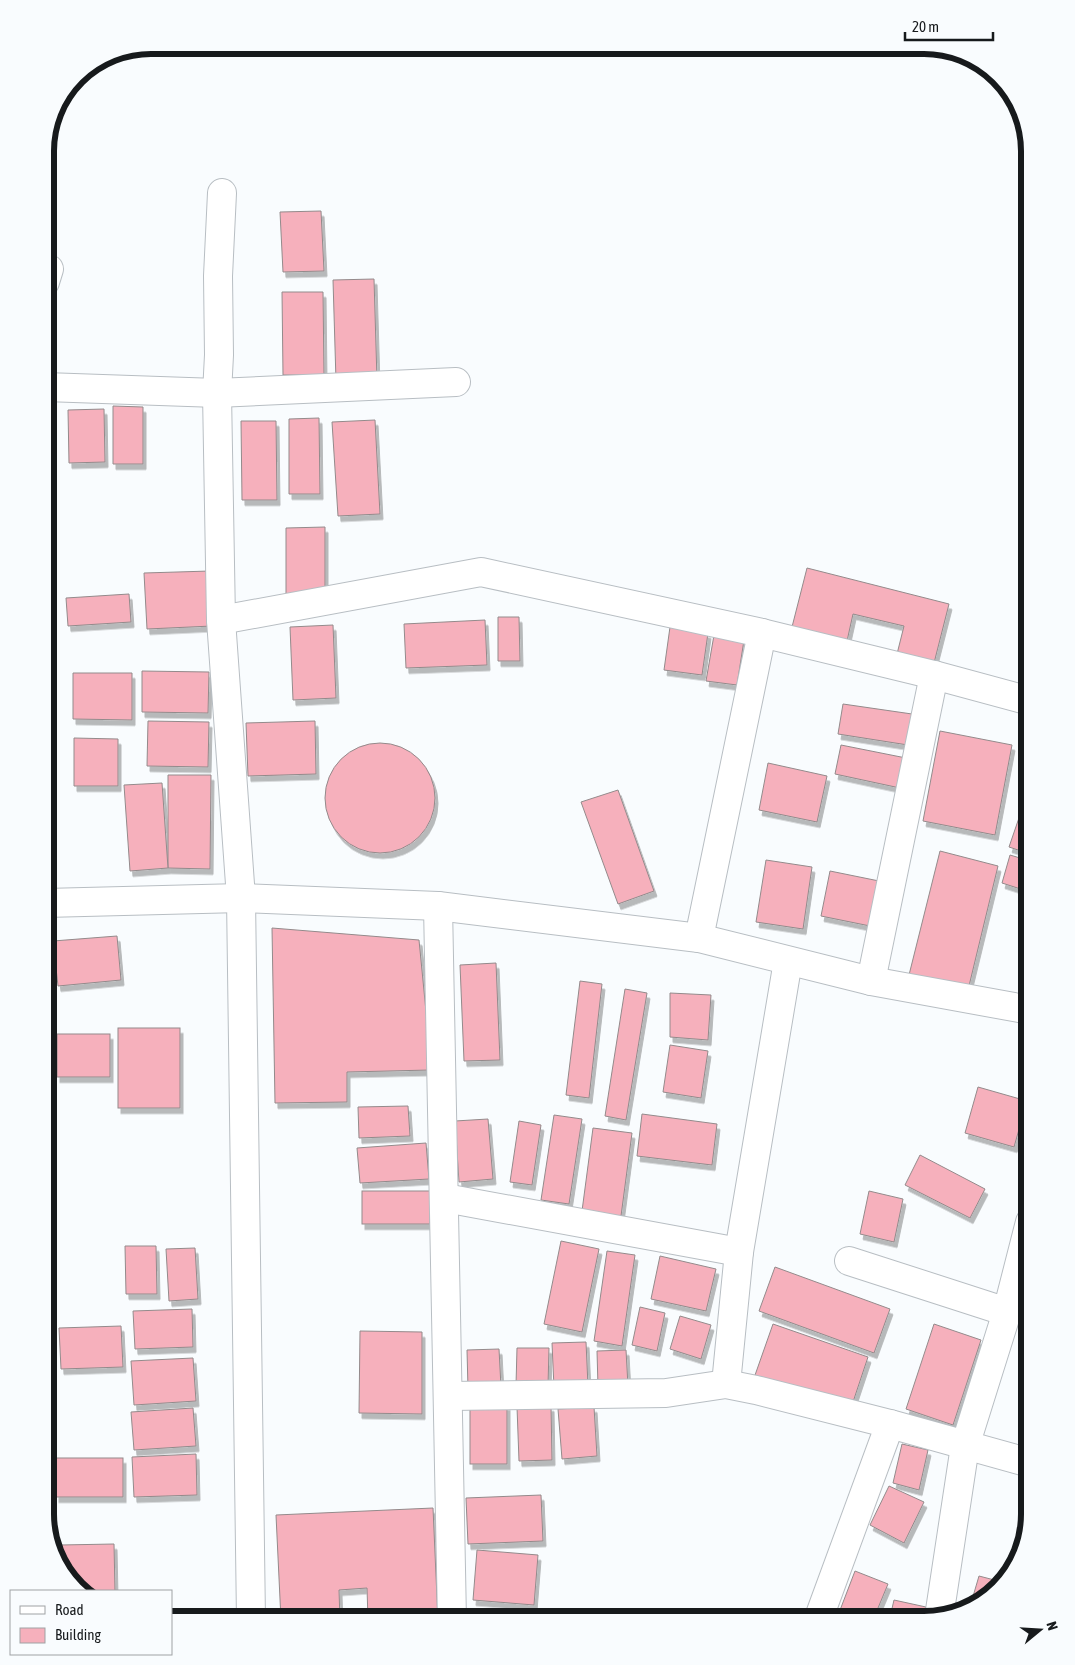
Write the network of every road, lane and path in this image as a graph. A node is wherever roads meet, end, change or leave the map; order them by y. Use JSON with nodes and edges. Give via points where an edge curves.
{"nodes":[{"id":1,"x":222,"y":193,"type":"dead end"},
{"id":2,"x":456,"y":382,"type":"dead end"},
{"id":3,"x":54,"y":387,"type":"edge"},
{"id":4,"x":217,"y":393,"type":"junction"},
{"id":5,"x":221,"y":620,"type":"junction"},
{"id":6,"x":762,"y":632,"type":"junction"},
{"id":7,"x":934,"y":675,"type":"junction"},
{"id":8,"x":1021,"y":699,"type":"edge"},
{"id":9,"x":241,"y":898,"type":"junction"},
{"id":10,"x":54,"y":903,"type":"edge"},
{"id":11,"x":438,"y":906,"type":"junction"},
{"id":12,"x":699,"y":938,"type":"junction"},
{"id":13,"x":788,"y":961,"type":"junction"},
{"id":14,"x":871,"y":981,"type":"junction"},
{"id":15,"x":1021,"y":1008,"type":"edge"},
{"id":16,"x":445,"y":1198,"type":"junction"},
{"id":17,"x":739,"y":1252,"type":"junction"},
{"id":18,"x":1021,"y":1257,"type":"edge"},
{"id":19,"x":849,"y":1260,"type":"dead end"},
{"id":20,"x":1007,"y":1312,"type":"junction"},
{"id":21,"x":726,"y":1384,"type":"junction"},
{"id":22,"x":448,"y":1396,"type":"junction"},
{"id":23,"x":890,"y":1424,"type":"junction"},
{"id":24,"x":965,"y":1446,"type":"junction"},
{"id":25,"x":1021,"y":1461,"type":"edge"},
{"id":26,"x":940,"y":1610,"type":"edge"},
{"id":27,"x":251,"y":1611,"type":"edge"},
{"id":28,"x":452,"y":1611,"type":"edge"},
{"id":29,"x":821,"y":1611,"type":"edge"}],
"edges":[{"from":1,"to":4,"type":"street"},
{"from":2,"to":4,"type":"street"},
{"from":3,"to":4,"type":"street"},
{"from":4,"to":5,"type":"street"},
{"from":5,"to":6,"type":"street","via":[[481,572]]},
{"from":5,"to":9,"type":"street"},
{"from":6,"to":7,"type":"street"},
{"from":6,"to":12,"type":"street"},
{"from":7,"to":8,"type":"street"},
{"from":7,"to":14,"type":"street"},
{"from":9,"to":10,"type":"street"},
{"from":9,"to":11,"type":"street"},
{"from":9,"to":27,"type":"street"},
{"from":11,"to":12,"type":"street"},
{"from":11,"to":16,"type":"street"},
{"from":12,"to":13,"type":"street"},
{"from":13,"to":14,"type":"street"},
{"from":13,"to":17,"type":"street"},
{"from":14,"to":15,"type":"street"},
{"from":16,"to":17,"type":"street"},
{"from":16,"to":22,"type":"street"},
{"from":17,"to":21,"type":"street"},
{"from":18,"to":20,"type":"street"},
{"from":19,"to":20,"type":"street"},
{"from":20,"to":24,"type":"street"},
{"from":21,"to":22,"type":"street","via":[[666,1393]]},
{"from":21,"to":23,"type":"street"},
{"from":22,"to":28,"type":"street"},
{"from":23,"to":24,"type":"street"},
{"from":23,"to":29,"type":"street"},
{"from":24,"to":25,"type":"street"},
{"from":24,"to":26,"type":"street"}]}
